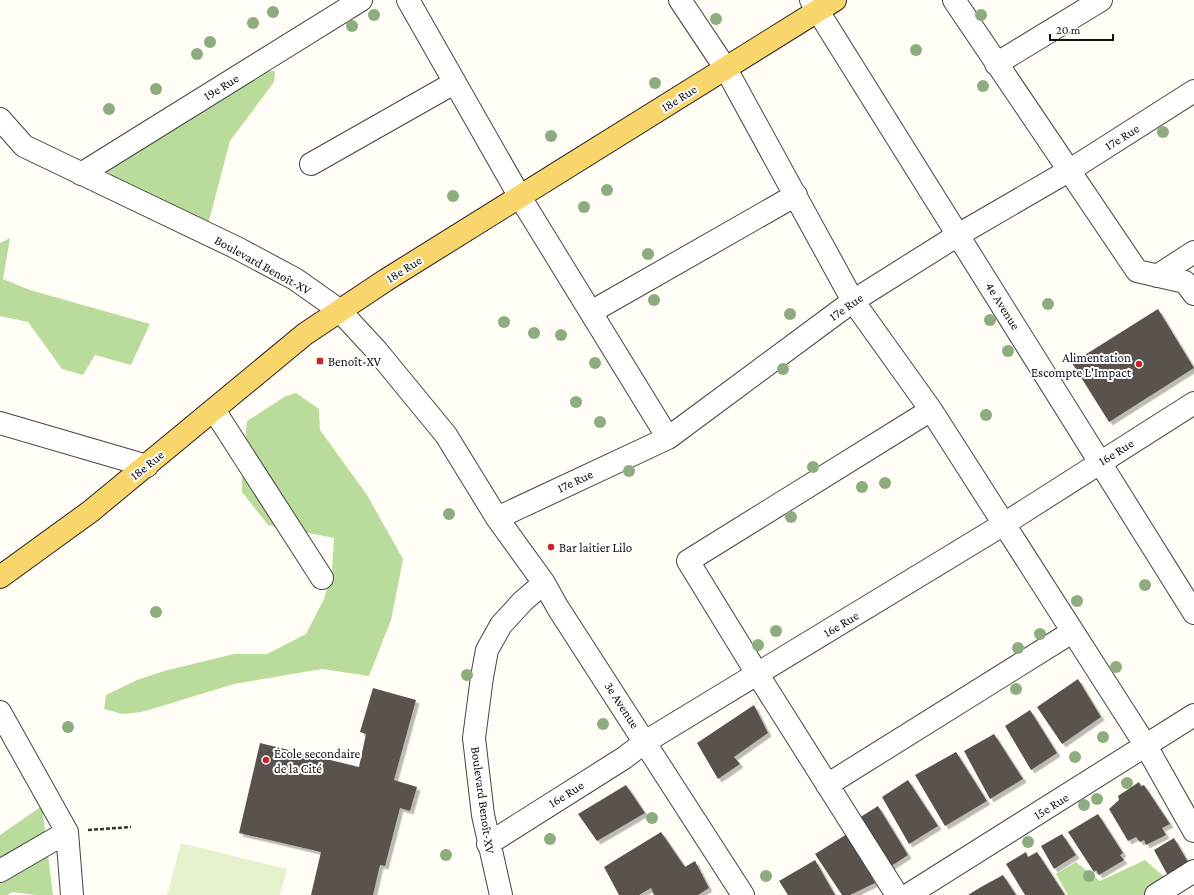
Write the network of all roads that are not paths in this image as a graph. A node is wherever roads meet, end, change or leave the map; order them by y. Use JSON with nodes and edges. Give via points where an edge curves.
{"nodes":[{"id":1,"x":361,"y":0,"type":"edge"},
{"id":2,"x":408,"y":0,"type":"edge"},
{"id":3,"x":680,"y":0,"type":"edge"},
{"id":4,"x":954,"y":0,"type":"edge"},
{"id":5,"x":1101,"y":0,"type":"edge"},
{"id":6,"x":821,"y":4,"type":"edge"},
{"id":7,"x":996,"y":64,"type":"junction"},
{"id":8,"x":726,"y":69,"type":"junction"},
{"id":9,"x":454,"y":83,"type":"junction"},
{"id":10,"x":1194,"y":91,"type":"edge"},
{"id":11,"x":0,"y":119,"type":"edge"},
{"id":12,"x":311,"y":164,"type":"dead end"},
{"id":13,"x":1070,"y":170,"type":"junction"},
{"id":14,"x":81,"y":174,"type":"junction"},
{"id":15,"x":796,"y":195,"type":"junction"},
{"id":16,"x":520,"y":197,"type":"junction"},
{"id":17,"x":958,"y":235,"type":"junction"},
{"id":18,"x":1194,"y":252,"type":"edge"},
{"id":19,"x":1157,"y":276,"type":"junction"},
{"id":20,"x":1194,"y":294,"type":"edge"},
{"id":21,"x":853,"y":301,"type":"junction"},
{"id":22,"x":339,"y":310,"type":"junction"},
{"id":23,"x":591,"y":312,"type":"junction"},
{"id":24,"x":1194,"y":403,"type":"edge"},
{"id":25,"x":214,"y":410,"type":"junction"},
{"id":26,"x":931,"y":410,"type":"junction"},
{"id":27,"x":0,"y":423,"type":"edge"},
{"id":28,"x":668,"y":438,"type":"junction"},
{"id":29,"x":1100,"y":462,"type":"junction"},
{"id":30,"x":147,"y":466,"type":"junction"},
{"id":31,"x":497,"y":518,"type":"junction"},
{"id":32,"x":1004,"y":524,"type":"junction"},
{"id":33,"x":0,"y":577,"type":"edge"},
{"id":34,"x":322,"y":578,"type":"dead end"},
{"id":35,"x":544,"y":583,"type":"junction"},
{"id":36,"x":1194,"y":613,"type":"edge"},
{"id":37,"x":1072,"y":632,"type":"junction"},
{"id":38,"x":758,"y":675,"type":"junction"},
{"id":39,"x":0,"y":712,"type":"edge"},
{"id":40,"x":1194,"y":715,"type":"edge"},
{"id":41,"x":645,"y":742,"type":"junction"},
{"id":42,"x":1146,"y":746,"type":"junction"},
{"id":43,"x":827,"y":786,"type":"junction"},
{"id":44,"x":1194,"y":831,"type":"edge"},
{"id":45,"x":67,"y":832,"type":"junction"},
{"id":46,"x":488,"y":844,"type":"junction"},
{"id":47,"x":0,"y":871,"type":"edge"},
{"id":48,"x":1194,"y":871,"type":"edge"},
{"id":49,"x":72,"y":895,"type":"edge"},
{"id":50,"x":500,"y":895,"type":"edge"},
{"id":51,"x":743,"y":895,"type":"edge"},
{"id":52,"x":897,"y":895,"type":"edge"},
{"id":53,"x":908,"y":895,"type":"edge"},
{"id":54,"x":1156,"y":895,"type":"edge"}],
"edges":[{"from":1,"to":14,"type":"street","name":"19e Rue"},
{"from":2,"to":9,"type":"street"},
{"from":3,"to":8,"type":"street"},
{"from":4,"to":7,"type":"street"},
{"from":5,"to":7,"type":"street"},
{"from":6,"to":8,"type":"main road","name":"18e Rue"},
{"from":6,"to":17,"type":"street","name":"4e Avenue"},
{"from":7,"to":13,"type":"street"},
{"from":8,"to":15,"type":"street"},
{"from":8,"to":16,"type":"main road","name":"18e Rue"},
{"from":9,"to":12,"type":"street"},
{"from":9,"to":16,"type":"street"},
{"from":10,"to":13,"type":"street","name":"17e Rue"},
{"from":11,"to":14,"type":"street","name":"Boulevard Benoît-XV","via":[[24,146]]},
{"from":13,"to":17,"type":"street","name":"17e Rue"},
{"from":13,"to":19,"type":"street","via":[[1137,271]]},
{"from":14,"to":22,"type":"street","name":"Boulevard Benoît-XV","via":[[237,248],[295,279]]},
{"from":15,"to":21,"type":"street"},
{"from":15,"to":23,"type":"street"},
{"from":16,"to":22,"type":"main road","name":"18e Rue"},
{"from":16,"to":23,"type":"street"},
{"from":17,"to":21,"type":"street","name":"17e Rue"},
{"from":17,"to":29,"type":"street","name":"4e Avenue"},
{"from":18,"to":19,"type":"street"},
{"from":19,"to":20,"type":"street","via":[[1185,282]]},
{"from":21,"to":26,"type":"street"},
{"from":21,"to":28,"type":"street","name":"17e Rue"},
{"from":22,"to":25,"type":"main road","name":"18e Rue","via":[[305,334]]},
{"from":22,"to":31,"type":"street","name":"Boulevard Benoît-XV","via":[[377,351],[446,435]]},
{"from":23,"to":28,"type":"street"},
{"from":24,"to":29,"type":"street","name":"16e Rue"},
{"from":25,"to":30,"type":"main road","name":"18e Rue"},
{"from":25,"to":34,"type":"street"},
{"from":26,"to":32,"type":"street"},
{"from":26,"to":38,"type":"street","via":[[688,561]]},
{"from":27,"to":30,"type":"street"},
{"from":28,"to":31,"type":"street","name":"17e Rue"},
{"from":29,"to":32,"type":"street","name":"16e Rue"},
{"from":29,"to":36,"type":"street","name":"4e Avenue"},
{"from":30,"to":33,"type":"main road","name":"18e Rue","via":[[91,511]]},
{"from":31,"to":35,"type":"street","name":"3e Avenue"},
{"from":32,"to":37,"type":"street"},
{"from":32,"to":38,"type":"street","name":"16e Rue"},
{"from":35,"to":41,"type":"street","name":"3e Avenue"},
{"from":35,"to":46,"type":"street","name":"Boulevard Benoît-XV","via":[[501,625],[487,650],[474,738]]},
{"from":37,"to":42,"type":"street"},
{"from":37,"to":43,"type":"street"},
{"from":38,"to":41,"type":"street","name":"16e Rue"},
{"from":38,"to":43,"type":"street"},
{"from":39,"to":45,"type":"street"},
{"from":40,"to":42,"type":"street","name":"15e Rue"},
{"from":41,"to":46,"type":"street","name":"16e Rue"},
{"from":41,"to":51,"type":"street","name":"3e Avenue"},
{"from":42,"to":44,"type":"street"},
{"from":42,"to":53,"type":"street","name":"15e Rue"},
{"from":43,"to":52,"type":"street"},
{"from":45,"to":47,"type":"street"},
{"from":45,"to":49,"type":"street"},
{"from":46,"to":50,"type":"street","name":"Boulevard Benoît-XV"},
{"from":48,"to":54,"type":"street"}]}
